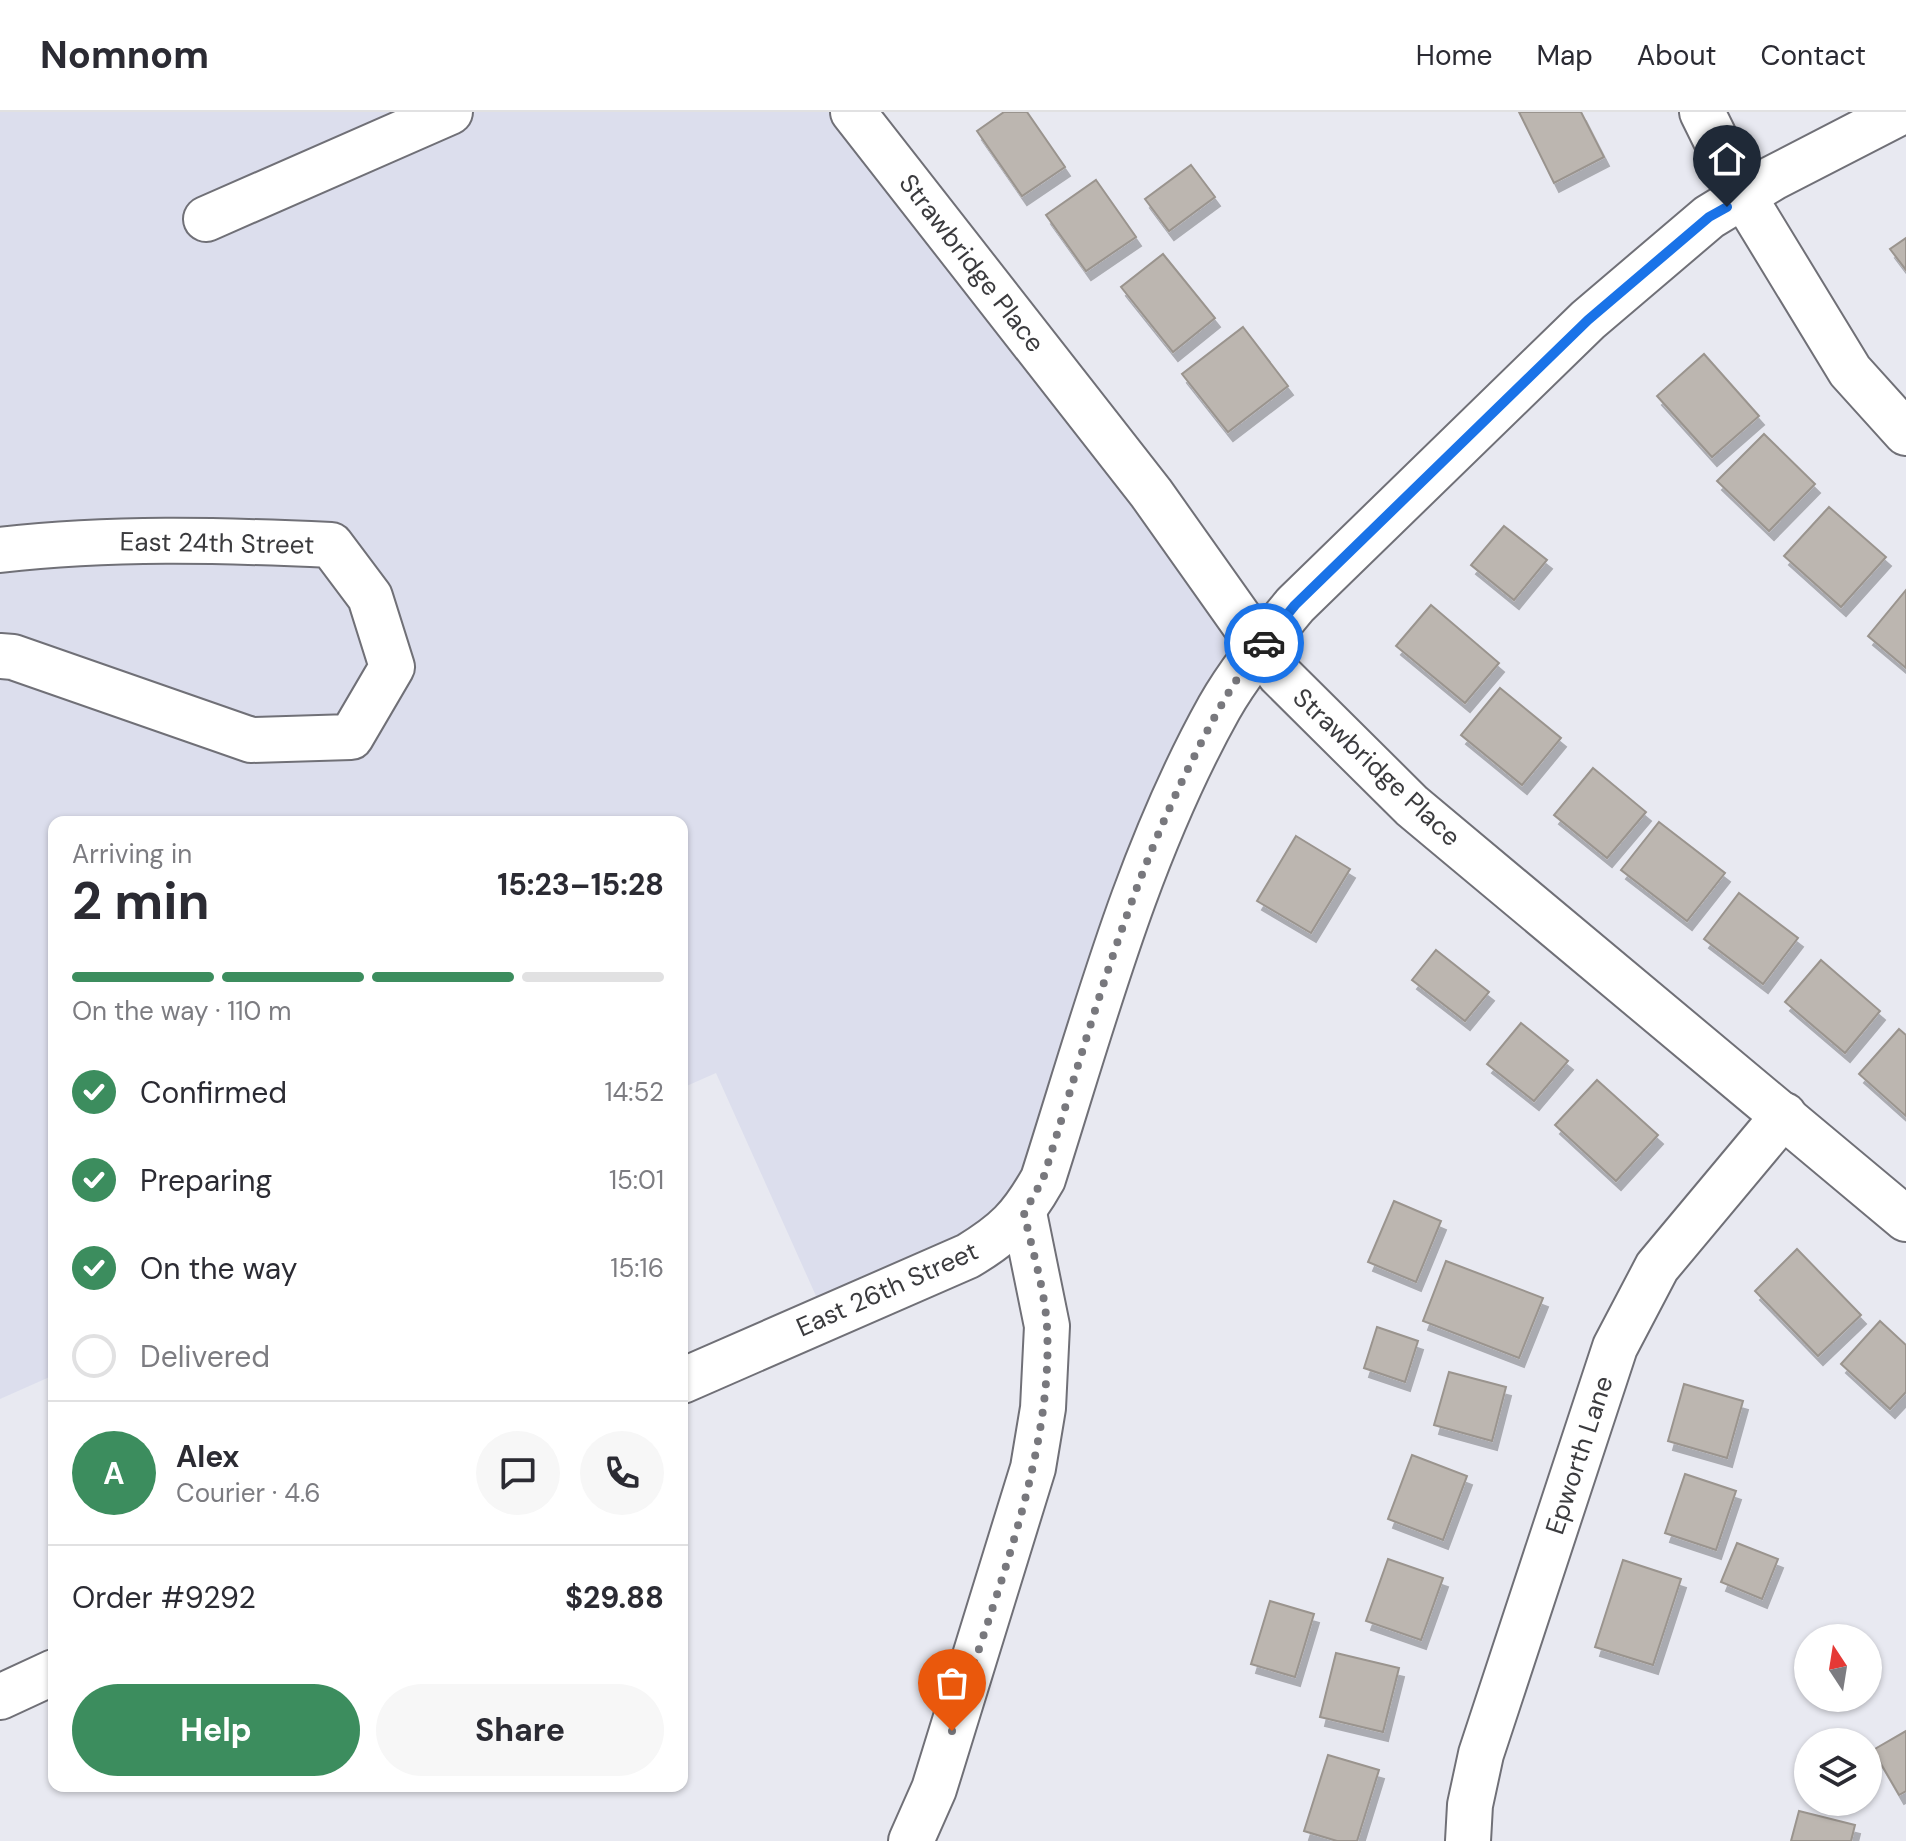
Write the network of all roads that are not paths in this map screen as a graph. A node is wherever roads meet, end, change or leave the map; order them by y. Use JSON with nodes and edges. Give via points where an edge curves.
{"nodes":[{"id":1,"x":450,"y":112,"type":"edge"},
{"id":2,"x":853,"y":112,"type":"edge"},
{"id":3,"x":1702,"y":112,"type":"edge"},
{"id":4,"x":1901,"y":112,"type":"edge"},
{"id":5,"x":1744,"y":197,"type":"junction"},
{"id":6,"x":206,"y":219,"type":"dead end"},
{"id":7,"x":1906,"y":433,"type":"edge"},
{"id":8,"x":0,"y":550,"type":"edge"},
{"id":9,"x":1260,"y":647,"type":"junction"},
{"id":10,"x":0,"y":656,"type":"edge"},
{"id":11,"x":1784,"y":1115,"type":"junction"},
{"id":12,"x":1024,"y":1213,"type":"junction"},
{"id":13,"x":1906,"y":1219,"type":"edge"},
{"id":14,"x":688,"y":1378,"type":"edge"},
{"id":15,"x":48,"y":1675,"type":"edge"},
{"id":16,"x":0,"y":1697,"type":"edge"},
{"id":17,"x":911,"y":1841,"type":"edge"},
{"id":18,"x":1468,"y":1841,"type":"edge"}],
"edges":[{"from":1,"to":6,"type":"street"},
{"from":2,"to":9,"type":"street","name":"Strawbridge Place","via":[[1151,493]]},
{"from":3,"to":5,"type":"street"},
{"from":4,"to":5,"type":"street","name":"East 26th Street"},
{"from":5,"to":7,"type":"street","via":[[1850,371]]},
{"from":5,"to":9,"type":"street","name":"East 26th Street","via":[[1709,217],[1588,320],[1295,605]]},
{"from":8,"to":10,"type":"street","name":"East 24th Street","via":[[67,542],[331,545],[370,597],[392,667],[351,737],[251,740]]},
{"from":9,"to":11,"type":"street","name":"Strawbridge Place","via":[[1280,675],[1412,806]]},
{"from":9,"to":12,"type":"street","name":"East 26th Street","via":[[1220,705],[1171,802],[1126,918],[1043,1179]]},
{"from":11,"to":13,"type":"street","name":"Strawbridge Place"},
{"from":11,"to":18,"type":"street","name":"Epworth Lane","via":[[1657,1267],[1615,1347],[1481,1754]]},
{"from":12,"to":14,"type":"street","name":"East 26th Street","via":[[968,1256]]},
{"from":12,"to":17,"type":"street","via":[[1047,1326],[1043,1408],[1033,1468],[934,1789]]},
{"from":15,"to":16,"type":"street"}]}
